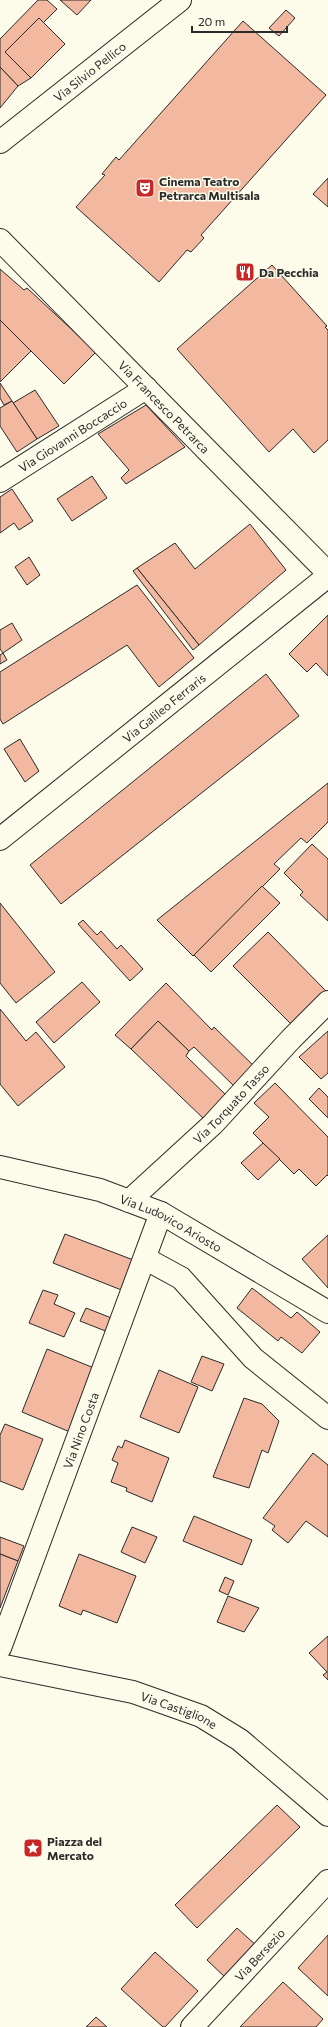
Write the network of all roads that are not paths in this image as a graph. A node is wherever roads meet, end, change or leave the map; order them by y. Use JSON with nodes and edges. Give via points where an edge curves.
{"nodes":[{"id":1,"x":180,"y":0,"type":"edge"},
{"id":2,"x":0,"y":142,"type":"edge"},
{"id":3,"x":0,"y":240,"type":"edge"},
{"id":4,"x":146,"y":388,"type":"junction"},
{"id":5,"x":0,"y":481,"type":"edge"},
{"id":6,"x":328,"y":575,"type":"edge"},
{"id":7,"x":0,"y":839,"type":"edge"},
{"id":8,"x":328,"y":1002,"type":"edge"},
{"id":9,"x":0,"y":1167,"type":"edge"},
{"id":10,"x":129,"y":1201,"type":"junction"},
{"id":11,"x":161,"y":1213,"type":"junction"},
{"id":12,"x":146,"y":1258,"type":"junction"},
{"id":13,"x":328,"y":1312,"type":"edge"},
{"id":14,"x":328,"y":1418,"type":"edge"},
{"id":15,"x":0,"y":1648,"type":"edge"},
{"id":16,"x":0,"y":1665,"type":"edge"},
{"id":17,"x":328,"y":1815,"type":"edge"},
{"id":18,"x":328,"y":1882,"type":"edge"},
{"id":19,"x":192,"y":2027,"type":"edge"}],
"edges":[{"from":1,"to":2,"type":"street","name":"Via Silvio Pellico"},
{"from":3,"to":4,"type":"street","name":"Via Francesco Petrarca"},
{"from":4,"to":5,"type":"street","name":"Via Giovanni Boccaccio"},
{"from":4,"to":6,"type":"street","name":"Via Francesco Petrarca"},
{"from":6,"to":7,"type":"street","name":"Via Galileo Ferraris"},
{"from":8,"to":10,"type":"street","name":"Via Torquato Tasso","via":[[213,1124]]},
{"from":9,"to":10,"type":"street","name":"Via Ludovico Ariosto","via":[[100,1190]]},
{"from":10,"to":11,"type":"street","name":"Via Ludovico Ariosto"},
{"from":11,"to":12,"type":"street","name":"Via Nino Costa"},
{"from":11,"to":13,"type":"street","name":"Via Ludovico Ariosto"},
{"from":12,"to":14,"type":"street","via":[[181,1278],[253,1358]]},
{"from":12,"to":15,"type":"street","name":"Via Nino Costa"},
{"from":16,"to":17,"type":"street","name":"Via Castiglione","via":[[132,1692],[201,1716],[240,1740]]},
{"from":18,"to":19,"type":"street","name":"Via Bersezio"}]}
